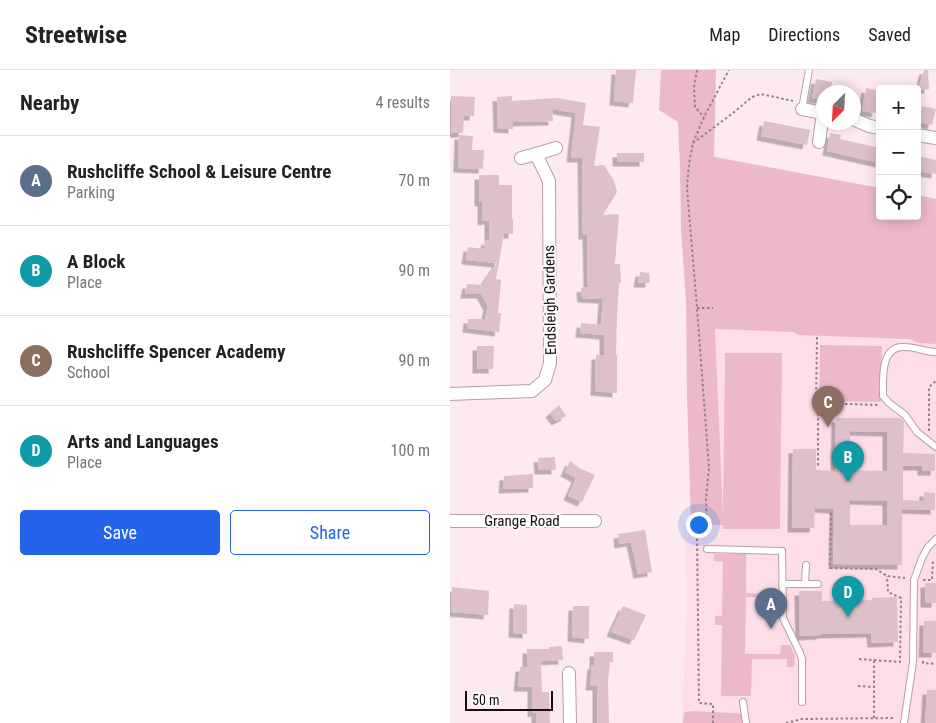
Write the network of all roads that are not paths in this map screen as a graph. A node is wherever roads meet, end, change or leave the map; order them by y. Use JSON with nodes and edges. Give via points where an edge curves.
{"nodes":[{"id":1,"x":809,"y":70,"type":"edge"},
{"id":2,"x":802,"y":109,"type":"joint"},
{"id":3,"x":816,"y":112,"type":"edge"},
{"id":4,"x":861,"y":122,"type":"edge"},
{"id":5,"x":876,"y":127,"type":"edge"},
{"id":6,"x":820,"y":130,"type":"edge"},
{"id":7,"x":921,"y":136,"type":"edge"},
{"id":8,"x":936,"y":138,"type":"edge"},
{"id":9,"x":818,"y":142,"type":"dead end"},
{"id":10,"x":556,"y":148,"type":"dead end"},
{"id":11,"x":536,"y":154,"type":"junction"},
{"id":12,"x":521,"y":158,"type":"dead end"},
{"id":13,"x":936,"y":352,"type":"edge"},
{"id":14,"x":450,"y":394,"type":"edge"},
{"id":15,"x":936,"y":447,"type":"edge"},
{"id":16,"x":450,"y":521,"type":"edge"},
{"id":17,"x":595,"y":521,"type":"dead end"},
{"id":18,"x":936,"y":539,"type":"edge"},
{"id":19,"x":707,"y":549,"type":"dead end"},
{"id":20,"x":806,"y":565,"type":"dead end"},
{"id":21,"x":782,"y":584,"type":"junction"},
{"id":22,"x":805,"y":584,"type":"junction"},
{"id":23,"x":818,"y":584,"type":"dead end"},
{"id":24,"x":569,"y":673,"type":"dead end"},
{"id":25,"x":743,"y":702,"type":"dead end"},
{"id":26,"x":802,"y":702,"type":"dead end"},
{"id":27,"x":905,"y":720,"type":"edge"},
{"id":28,"x":570,"y":723,"type":"edge"},
{"id":29,"x":746,"y":723,"type":"edge"}],
"edges":[{"from":1,"to":2,"type":"lane"},
{"from":2,"to":3,"type":"street"},
{"from":4,"to":5,"type":"street"},
{"from":6,"to":9,"type":"street"},
{"from":7,"to":8,"type":"street"},
{"from":10,"to":11,"type":"street"},
{"from":11,"to":12,"type":"street"},
{"from":11,"to":14,"type":"street","name":"Endsleigh Gardens","via":[[549,181],[550,363],[545,380],[532,391]]},
{"from":13,"to":15,"type":"lane","via":[[907,346],[891,350],[884,367],[883,396]]},
{"from":16,"to":17,"type":"street","name":"Grange Road"},
{"from":18,"to":27,"type":"lane","via":[[922,558],[914,580],[913,662]]},
{"from":19,"to":21,"type":"lane","via":[[782,551]]},
{"from":20,"to":22,"type":"lane"},
{"from":21,"to":22,"type":"lane"},
{"from":21,"to":26,"type":"lane","via":[[783,618],[802,660]]},
{"from":22,"to":23,"type":"lane"},
{"from":24,"to":28,"type":"street"},
{"from":25,"to":29,"type":"lane"}]}
